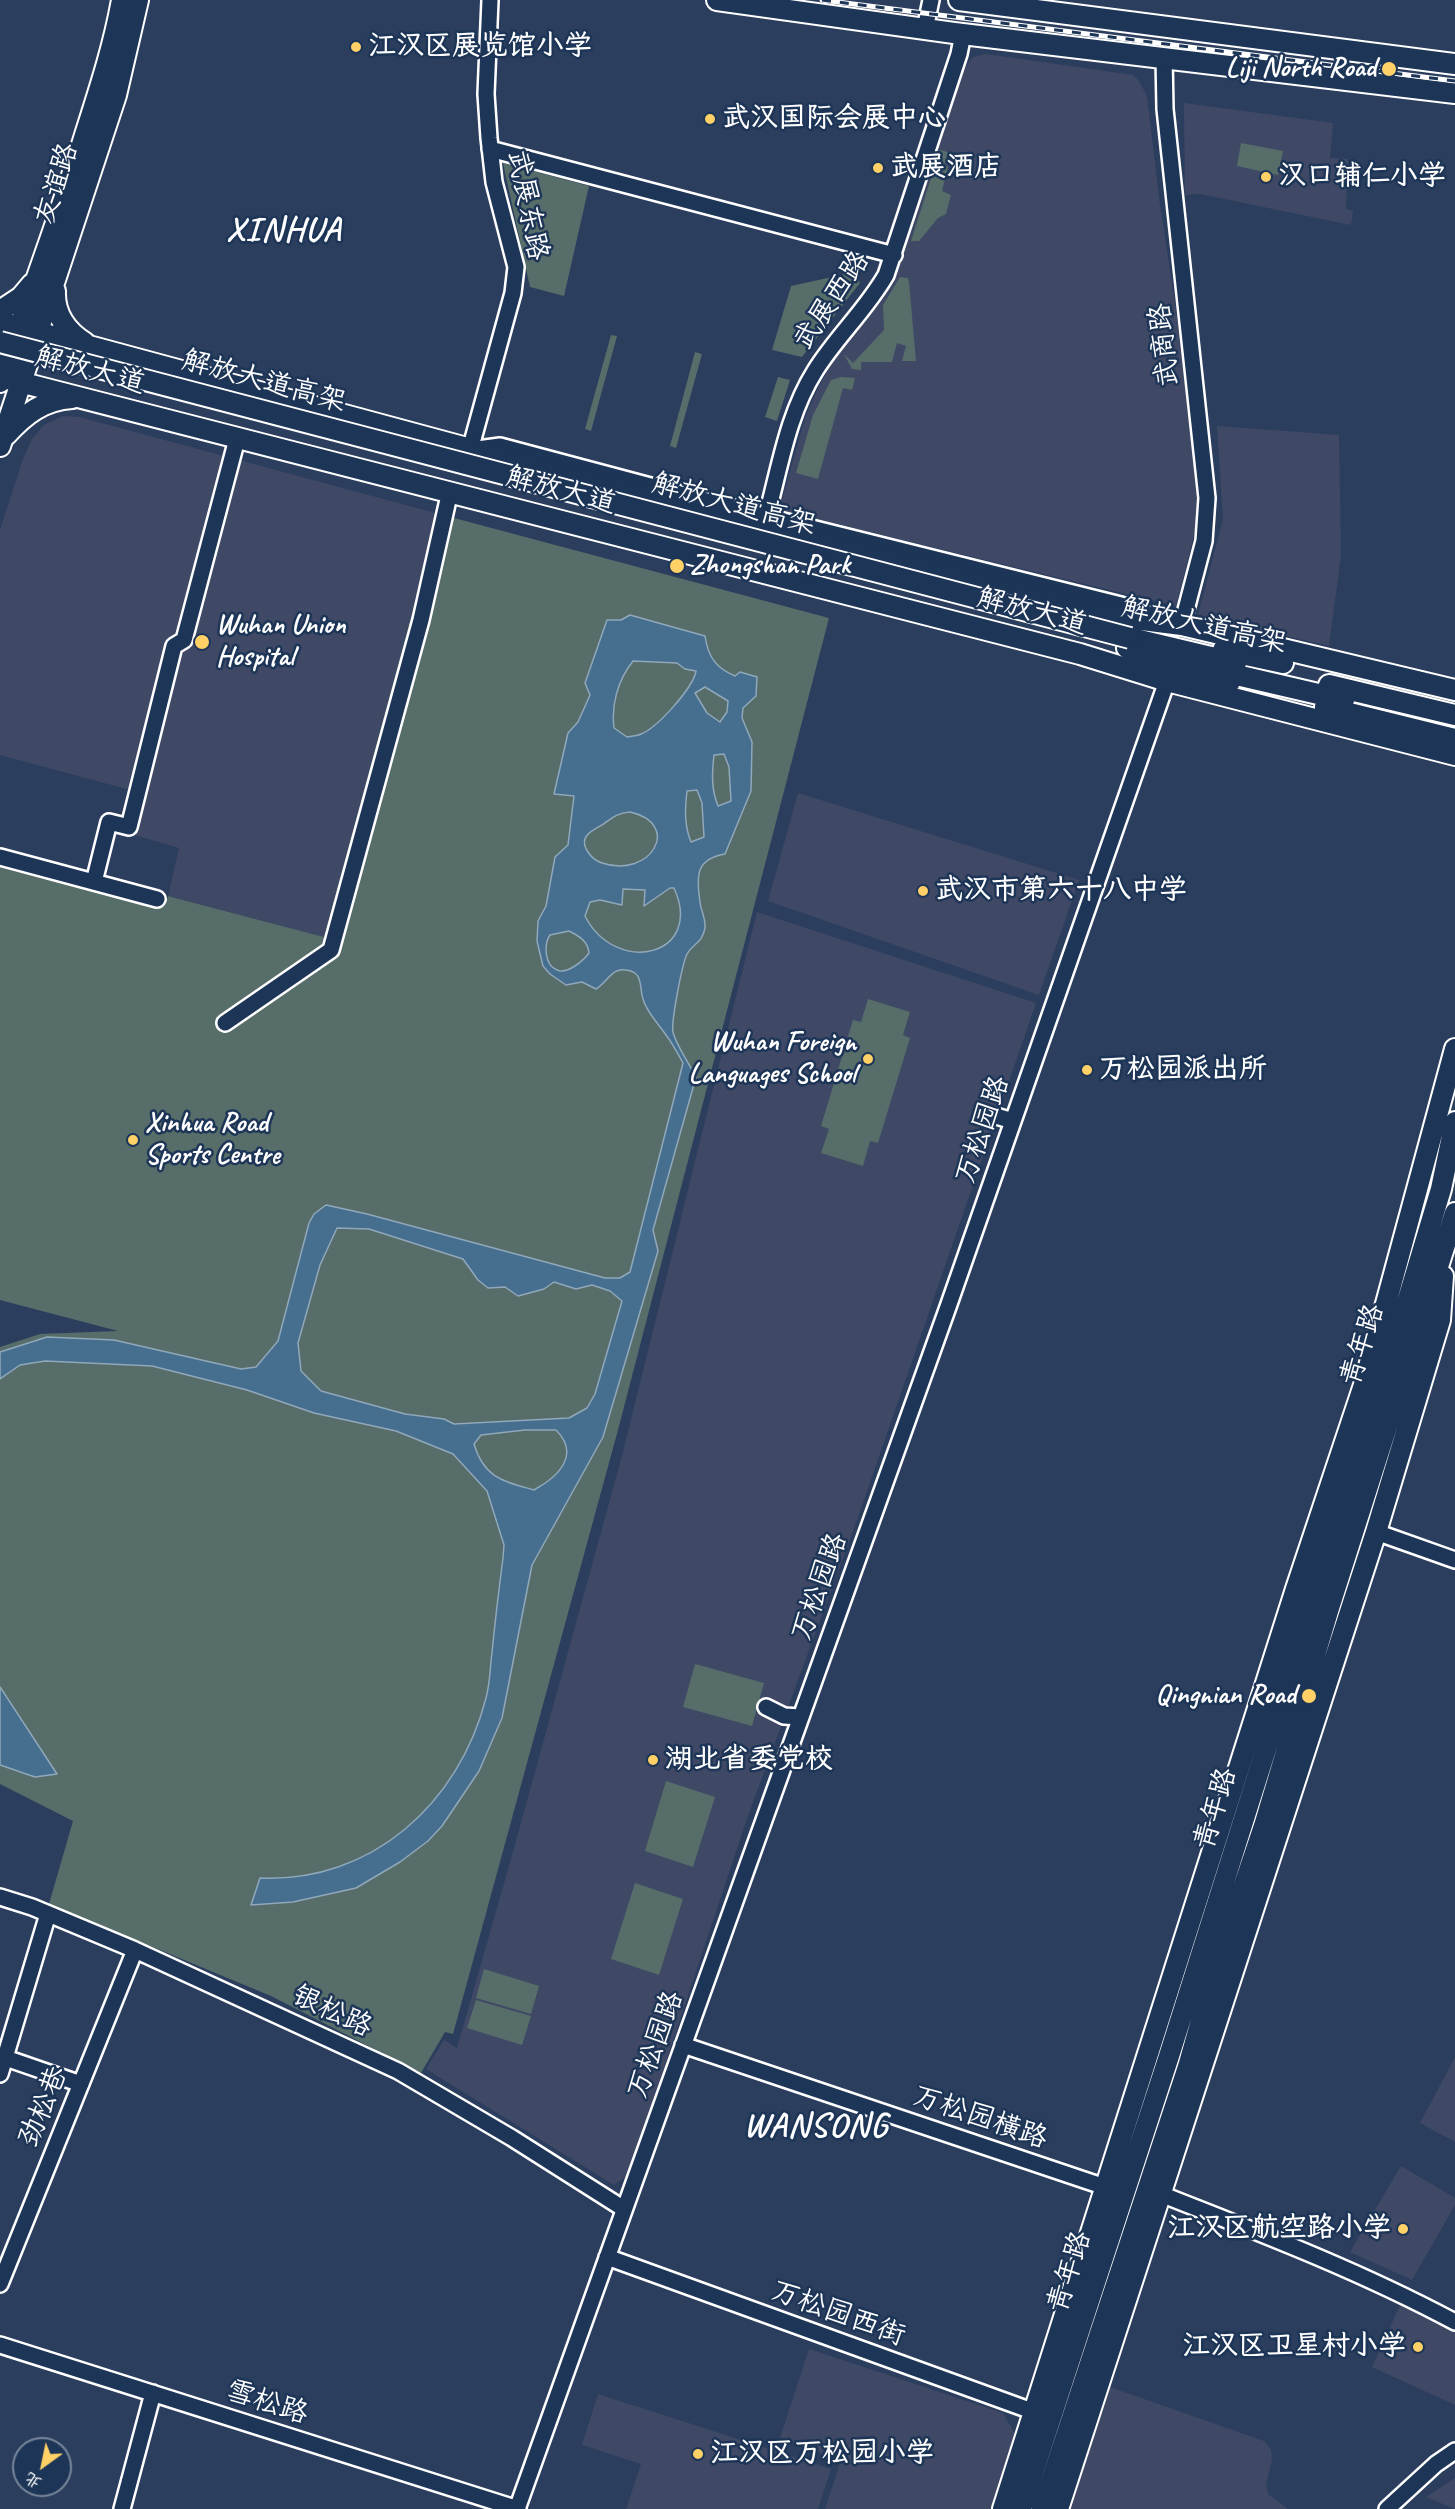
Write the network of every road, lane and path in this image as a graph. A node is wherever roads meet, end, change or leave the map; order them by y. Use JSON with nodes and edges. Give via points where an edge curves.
{"nodes":[{"id":1,"x":122,"y":0,"type":"edge"},
{"id":2,"x":138,"y":0,"type":"edge"},
{"id":3,"x":490,"y":0,"type":"edge"},
{"id":4,"x":717,"y":0,"type":"edge"},
{"id":5,"x":931,"y":0,"type":"edge"},
{"id":6,"x":959,"y":0,"type":"edge"},
{"id":7,"x":925,"y":29,"type":"junction"},
{"id":8,"x":963,"y":34,"type":"junction"},
{"id":9,"x":1164,"y":57,"type":"junction"},
{"id":10,"x":1449,"y":64,"type":"edge"},
{"id":11,"x":1449,"y":92,"type":"edge"},
{"id":12,"x":490,"y":149,"type":"junction"},
{"id":13,"x":894,"y":255,"type":"junction"},
{"id":14,"x":47,"y":279,"type":"junction"},
{"id":15,"x":0,"y":311,"type":"edge"},
{"id":16,"x":0,"y":322,"type":"edge"},
{"id":17,"x":29,"y":330,"type":"junction"},
{"id":18,"x":0,"y":342,"type":"edge"},
{"id":19,"x":95,"y":348,"type":"junction"},
{"id":20,"x":0,"y":355,"type":"edge"},
{"id":21,"x":1,"y":379,"type":"edge"},
{"id":22,"x":21,"y":382,"type":"junction"},
{"id":23,"x":87,"y":399,"type":"junction"},
{"id":24,"x":237,"y":439,"type":"junction"},
{"id":25,"x":1,"y":443,"type":"edge"},
{"id":26,"x":471,"y":450,"type":"junction"},
{"id":27,"x":450,"y":491,"type":"junction"},
{"id":28,"x":765,"y":522,"type":"junction"},
{"id":29,"x":1182,"y":625,"type":"junction"},
{"id":30,"x":1129,"y":643,"type":"junction"},
{"id":31,"x":1167,"y":681,"type":"junction"},
{"id":32,"x":1455,"y":690,"type":"edge"},
{"id":33,"x":1455,"y":701,"type":"edge"},
{"id":34,"x":1455,"y":715,"type":"edge"},
{"id":35,"x":1455,"y":727,"type":"edge"},
{"id":36,"x":1455,"y":739,"type":"edge"},
{"id":37,"x":1455,"y":755,"type":"edge"},
{"id":38,"x":0,"y":857,"type":"edge"},
{"id":39,"x":94,"y":882,"type":"junction"},
{"id":40,"x":157,"y":899,"type":"dead end"},
{"id":41,"x":225,"y":1023,"type":"dead end"},
{"id":42,"x":1455,"y":1049,"type":"edge"},
{"id":43,"x":996,"y":1116,"type":"dead end"},
{"id":44,"x":1013,"y":1121,"type":"junction"},
{"id":45,"x":1455,"y":1122,"type":"edge"},
{"id":46,"x":1455,"y":1148,"type":"edge"},
{"id":47,"x":1441,"y":1189,"type":"junction"},
{"id":48,"x":1452,"y":1220,"type":"edge"},
{"id":49,"x":1401,"y":1320,"type":"junction"},
{"id":50,"x":1359,"y":1398,"type":"junction"},
{"id":51,"x":1383,"y":1440,"type":"junction"},
{"id":52,"x":1382,"y":1513,"type":"junction"},
{"id":53,"x":1376,"y":1532,"type":"junction"},
{"id":54,"x":1455,"y":1560,"type":"edge"},
{"id":55,"x":766,"y":1707,"type":"dead end"},
{"id":56,"x":1297,"y":1714,"type":"junction"},
{"id":57,"x":801,"y":1717,"type":"junction"},
{"id":58,"x":1250,"y":1795,"type":"junction"},
{"id":59,"x":1287,"y":1806,"type":"junction"},
{"id":60,"x":1269,"y":1862,"type":"junction"},
{"id":61,"x":1206,"y":1872,"type":"junction"},
{"id":62,"x":0,"y":1897,"type":"edge"},
{"id":63,"x":48,"y":1914,"type":"junction"},
{"id":64,"x":135,"y":1950,"type":"junction"},
{"id":65,"x":1220,"y":1958,"type":"junction"},
{"id":66,"x":682,"y":2045,"type":"junction"},
{"id":67,"x":2,"y":2057,"type":"edge"},
{"id":68,"x":0,"y":2074,"type":"edge"},
{"id":69,"x":81,"y":2084,"type":"junction"},
{"id":70,"x":1116,"y":2191,"type":"junction"},
{"id":71,"x":1154,"y":2191,"type":"junction"},
{"id":72,"x":624,"y":2208,"type":"junction"},
{"id":73,"x":1087,"y":2250,"type":"junction"},
{"id":74,"x":607,"y":2257,"type":"junction"},
{"id":75,"x":1137,"y":2268,"type":"junction"},
{"id":76,"x":0,"y":2284,"type":"edge"},
{"id":77,"x":1455,"y":2322,"type":"edge"},
{"id":78,"x":0,"y":2345,"type":"edge"},
{"id":79,"x":1079,"y":2364,"type":"junction"},
{"id":80,"x":153,"y":2393,"type":"junction"},
{"id":81,"x":1043,"y":2415,"type":"junction"},
{"id":82,"x":1455,"y":2451,"type":"edge"},
{"id":83,"x":122,"y":2509,"type":"edge"},
{"id":84,"x":518,"y":2509,"type":"edge"},
{"id":85,"x":1003,"y":2509,"type":"edge"},
{"id":86,"x":1021,"y":2509,"type":"edge"},
{"id":87,"x":1042,"y":2509,"type":"edge"},
{"id":88,"x":1058,"y":2509,"type":"edge"},
{"id":89,"x":1388,"y":2509,"type":"edge"}],
"edges":[{"from":1,"to":14,"type":"main road","name":"友谊路"},
{"from":2,"to":14,"type":"main road","name":"友谊路","via":[[116,95]]},
{"from":3,"to":12,"type":"street","name":"武展东路","via":[[486,94]]},
{"from":4,"to":7,"type":"main road"},
{"from":5,"to":7,"type":"street"},
{"from":6,"to":10,"type":"main road"},
{"from":7,"to":8,"type":"main road"},
{"from":8,"to":9,"type":"main road"},
{"from":8,"to":13,"type":"street","name":"武展西路"},
{"from":9,"to":11,"type":"main road"},
{"from":9,"to":29,"type":"street","name":"武商路","via":[[1166,109],[1207,498],[1204,541]]},
{"from":12,"to":13,"type":"street"},
{"from":12,"to":26,"type":"street","name":"武展东路","via":[[494,182],[516,267],[513,293]]},
{"from":13,"to":28,"type":"street","name":"武展西路","via":[[880,286],[823,359],[804,392]]},
{"from":14,"to":15,"type":"main road"},
{"from":14,"to":17,"type":"main road","name":"友谊路"},
{"from":14,"to":19,"type":"main road","via":[[61,320],[71,333]]},
{"from":16,"to":17,"type":"main road","name":"解放大道"},
{"from":17,"to":19,"type":"main road","name":"解放大道"},
{"from":17,"to":21,"type":"main road","name":"友谊路"},
{"from":17,"to":22,"type":"main road","name":"友谊路"},
{"from":18,"to":30,"type":"main road","name":"解放大道高架","bridge":true},
{"from":19,"to":26,"type":"main road","name":"解放大道"},
{"from":20,"to":30,"type":"main road","name":"解放大道高架"},
{"from":21,"to":22,"type":"main road","name":"解放大道"},
{"from":22,"to":23,"type":"main road","name":"解放大道"},
{"from":22,"to":25,"type":"main road","name":"友谊路"},
{"from":23,"to":24,"type":"main road","name":"解放大道"},
{"from":23,"to":25,"type":"main road","via":[[55,399],[44,404],[18,422]]},
{"from":24,"to":27,"type":"main road","name":"解放大道"},
{"from":24,"to":39,"type":"street","via":[[184,640],[174,646],[129,827],[110,822]]},
{"from":26,"to":28,"type":"main road","name":"解放大道"},
{"from":27,"to":31,"type":"main road","name":"解放大道","via":[[1080,654]]},
{"from":27,"to":41,"type":"street","via":[[421,620],[331,950]]},
{"from":28,"to":29,"type":"main road","name":"解放大道","via":[[1118,617]]},
{"from":29,"to":32,"type":"main road","name":"解放大道"},
{"from":30,"to":33,"type":"main road","via":[[1213,648]]},
{"from":30,"to":34,"type":"main road","name":"解放大道高架"},
{"from":30,"to":35,"type":"main road","name":"解放大道高架"},
{"from":30,"to":36,"type":"main road","via":[[1218,681]]},
{"from":31,"to":37,"type":"main road","name":"解放大道"},
{"from":31,"to":44,"type":"street","name":"万松园路"},
{"from":38,"to":39,"type":"street"},
{"from":39,"to":40,"type":"street"},
{"from":42,"to":50,"type":"main road"},
{"from":43,"to":44,"type":"street"},
{"from":44,"to":57,"type":"street","name":"万松园路"},
{"from":45,"to":47,"type":"main road","name":"青年路"},
{"from":46,"to":47,"type":"main road"},
{"from":47,"to":49,"type":"main road","name":"青年路"},
{"from":48,"to":51,"type":"main road","name":"青年路"},
{"from":48,"to":52,"type":"main road","via":[[1440,1320]]},
{"from":49,"to":50,"type":"main road"},
{"from":49,"to":58,"type":"main road","name":"青年路"},
{"from":50,"to":61,"type":"main road"},
{"from":51,"to":52,"type":"main road"},
{"from":51,"to":56,"type":"main road","name":"青年路"},
{"from":52,"to":53,"type":"main road"},
{"from":53,"to":54,"type":"street"},
{"from":53,"to":59,"type":"main road"},
{"from":55,"to":57,"type":"street","via":[[784,1716]]},
{"from":56,"to":59,"type":"main road"},
{"from":56,"to":65,"type":"main road","name":"青年路"},
{"from":57,"to":66,"type":"street","name":"万松园路"},
{"from":58,"to":61,"type":"main road"},
{"from":58,"to":70,"type":"main road","name":"青年路"},
{"from":59,"to":60,"type":"main road"},
{"from":60,"to":65,"type":"main road"},
{"from":60,"to":71,"type":"main road"},
{"from":61,"to":70,"type":"main road"},
{"from":62,"to":63,"type":"street","name":"银松路"},
{"from":63,"to":64,"type":"street","name":"银松路"},
{"from":63,"to":67,"type":"street"},
{"from":64,"to":69,"type":"street","name":"劲松巷"},
{"from":64,"to":72,"type":"street","name":"银松路","via":[[398,2071]]},
{"from":65,"to":71,"type":"main road","name":"青年路"},
{"from":66,"to":70,"type":"street","name":"万松园横路"},
{"from":66,"to":72,"type":"street","name":"万松园路"},
{"from":67,"to":68,"type":"street"},
{"from":67,"to":69,"type":"street"},
{"from":69,"to":76,"type":"street","name":"劲松巷"},
{"from":70,"to":73,"type":"main road"},
{"from":70,"to":79,"type":"main road","name":"青年路"},
{"from":71,"to":75,"type":"main road"},
{"from":71,"to":77,"type":"street","via":[[1310,2253]]},
{"from":71,"to":79,"type":"main road","name":"青年路"},
{"from":72,"to":74,"type":"street","name":"万松园路"},
{"from":73,"to":79,"type":"main road"},
{"from":73,"to":81,"type":"main road"},
{"from":74,"to":81,"type":"street","name":"万松园西街"},
{"from":74,"to":84,"type":"street","name":"万松园路"},
{"from":75,"to":79,"type":"main road"},
{"from":75,"to":88,"type":"main road"},
{"from":78,"to":80,"type":"street","name":"雪松路"},
{"from":79,"to":81,"type":"main road","name":"青年路"},
{"from":79,"to":87,"type":"main road","name":"青年路"},
{"from":80,"to":83,"type":"street"},
{"from":80,"to":84,"type":"street","name":"雪松路"},
{"from":81,"to":85,"type":"main road"},
{"from":81,"to":86,"type":"main road","name":"青年路"},
{"from":82,"to":89,"type":"street"}]}
